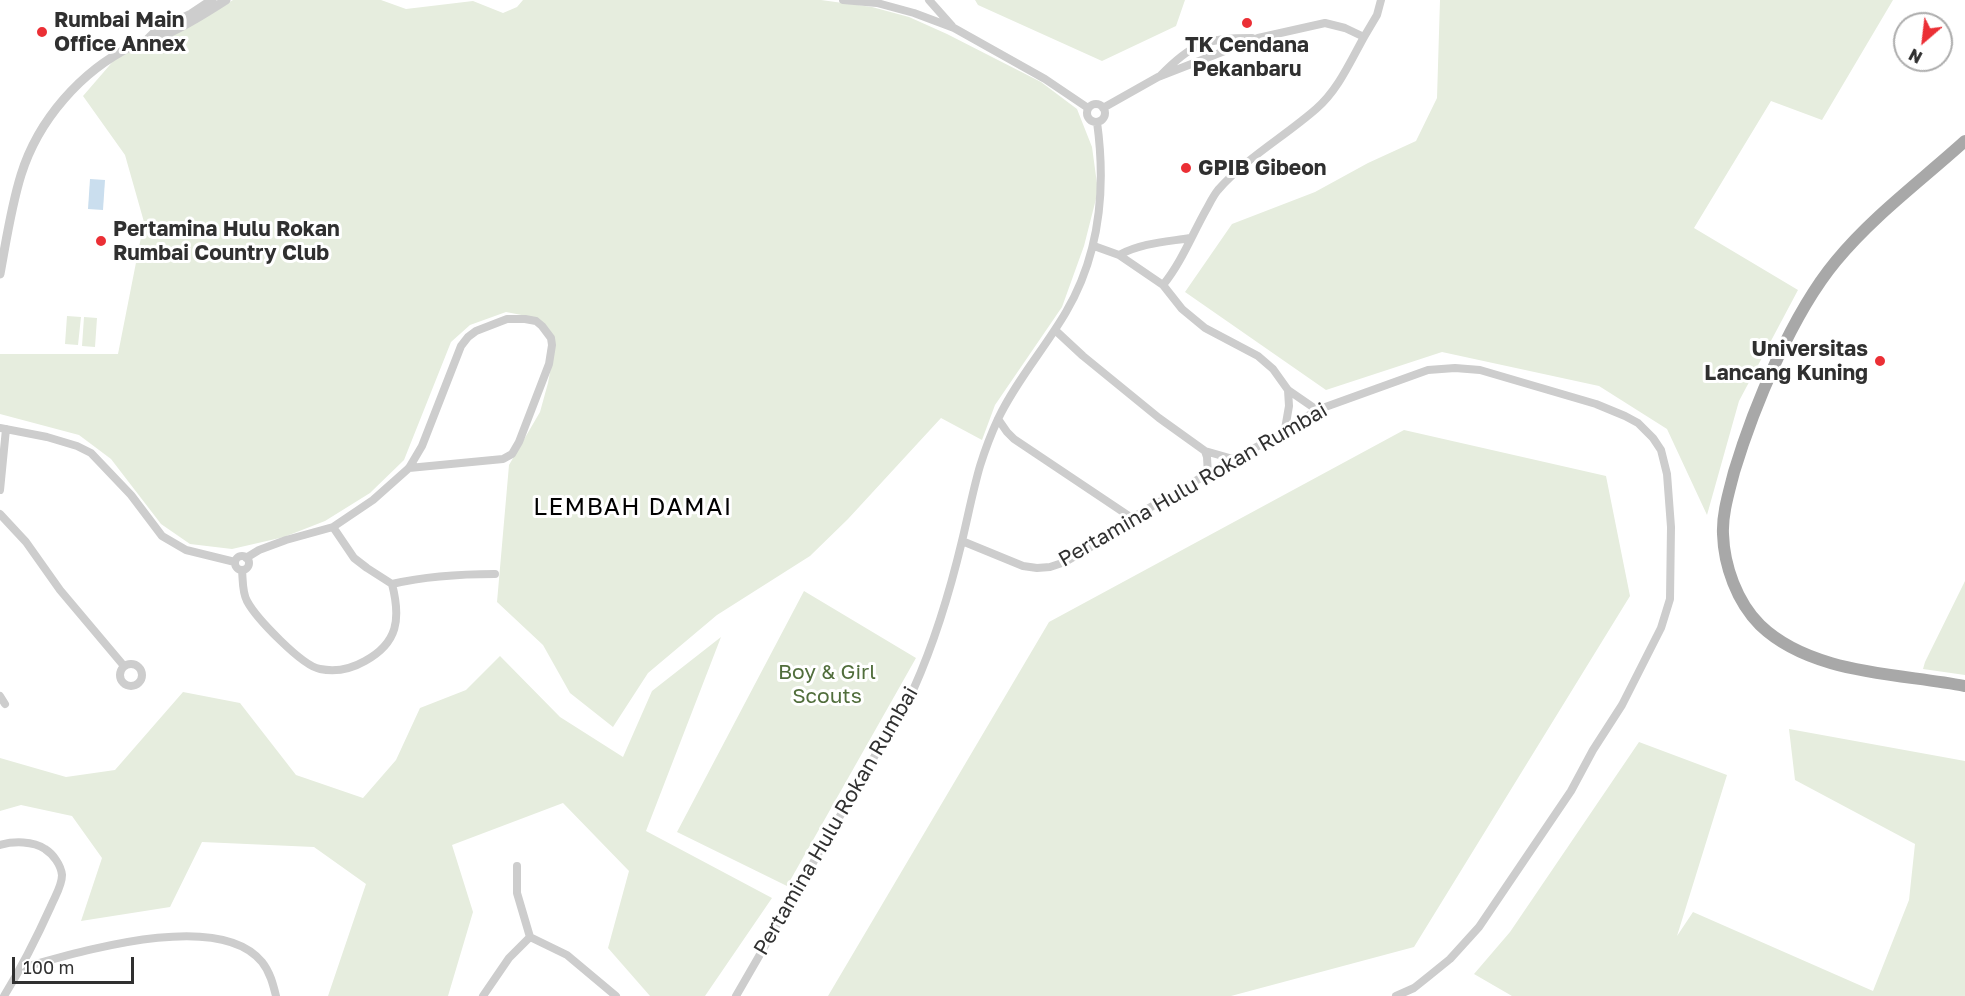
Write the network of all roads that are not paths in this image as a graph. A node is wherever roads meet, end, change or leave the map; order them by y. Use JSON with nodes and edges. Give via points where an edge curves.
{"nodes":[{"id":1,"x":212,"y":0,"type":"edge"},
{"id":2,"x":226,"y":0,"type":"edge"},
{"id":3,"x":843,"y":0,"type":"edge"},
{"id":4,"x":929,"y":0,"type":"edge"},
{"id":5,"x":1381,"y":0,"type":"edge"},
{"id":6,"x":954,"y":28,"type":"junction"},
{"id":7,"x":1364,"y":37,"type":"junction"},
{"id":8,"x":1258,"y":38,"type":"junction"},
{"id":9,"x":148,"y":39,"type":"junction"},
{"id":10,"x":1158,"y":77,"type":"junction"},
{"id":11,"x":1088,"y":108,"type":"junction"},
{"id":12,"x":1103,"y":108,"type":"junction"},
{"id":13,"x":1097,"y":122,"type":"junction"},
{"id":14,"x":1965,"y":141,"type":"edge"},
{"id":15,"x":1190,"y":238,"type":"junction"},
{"id":16,"x":1094,"y":246,"type":"junction"},
{"id":17,"x":1119,"y":255,"type":"junction"},
{"id":18,"x":0,"y":274,"type":"edge"},
{"id":19,"x":1163,"y":285,"type":"junction"},
{"id":20,"x":1055,"y":330,"type":"junction"},
{"id":21,"x":1288,"y":390,"type":"junction"},
{"id":22,"x":1317,"y":410,"type":"junction"},
{"id":23,"x":998,"y":419,"type":"junction"},
{"id":24,"x":3,"y":428,"type":"edge"},
{"id":25,"x":1285,"y":429,"type":"junction"},
{"id":26,"x":1205,"y":451,"type":"junction"},
{"id":27,"x":1233,"y":459,"type":"junction"},
{"id":28,"x":409,"y":468,"type":"junction"},
{"id":29,"x":1208,"y":475,"type":"junction"},
{"id":30,"x":0,"y":490,"type":"edge"},
{"id":31,"x":0,"y":514,"type":"edge"},
{"id":32,"x":1132,"y":518,"type":"junction"},
{"id":33,"x":333,"y":527,"type":"junction"},
{"id":34,"x":962,"y":541,"type":"junction"},
{"id":35,"x":246,"y":558,"type":"junction"},
{"id":36,"x":235,"y":562,"type":"junction"},
{"id":37,"x":242,"y":570,"type":"junction"},
{"id":38,"x":495,"y":574,"type":"dead end"},
{"id":39,"x":392,"y":584,"type":"junction"},
{"id":40,"x":124,"y":666,"type":"dead end"},
{"id":41,"x":1965,"y":686,"type":"edge"},
{"id":42,"x":0,"y":696,"type":"edge"},
{"id":43,"x":5,"y":704,"type":"dead end"},
{"id":44,"x":0,"y":845,"type":"edge"},
{"id":45,"x":517,"y":866,"type":"dead end"},
{"id":46,"x":530,"y":937,"type":"junction"},
{"id":47,"x":21,"y":968,"type":"junction"},
{"id":48,"x":4,"y":996,"type":"edge"},
{"id":49,"x":276,"y":996,"type":"edge"},
{"id":50,"x":483,"y":996,"type":"edge"},
{"id":51,"x":616,"y":996,"type":"edge"},
{"id":52,"x":736,"y":996,"type":"edge"},
{"id":53,"x":1396,"y":996,"type":"edge"}],
"edges":[{"from":1,"to":9,"type":"street"},
{"from":2,"to":9,"type":"street","via":[[170,33]]},
{"from":3,"to":6,"type":"street","via":[[877,3]]},
{"from":4,"to":6,"type":"street"},
{"from":5,"to":7,"type":"street"},
{"from":6,"to":11,"type":"street"},
{"from":7,"to":8,"type":"street","via":[[1324,23]]},
{"from":7,"to":15,"type":"street","via":[[1325,100],[1243,165],[1216,192]]},
{"from":8,"to":10,"type":"street"},
{"from":8,"to":10,"type":"street","via":[[1206,41],[1174,61]]},
{"from":9,"to":18,"type":"street","via":[[103,63],[50,116],[21,175]]},
{"from":10,"to":12,"type":"street"},
{"from":11,"to":12,"type":"street","via":[[1096,104]]},
{"from":11,"to":13,"type":"street","via":[[1088,118]]},
{"from":12,"to":13,"type":"street","via":[[1104,117]]},
{"from":13,"to":16,"type":"street","name":"Pertamina Hulu Rokan Rumbai","via":[[1101,175]]},
{"from":14,"to":41,"type":"main road","via":[[1852,242],[1818,285],[1777,361],[1741,448],[1723,533],[1734,585],[1749,612],[1777,638],[1822,660],[1902,678]]},
{"from":15,"to":17,"type":"street","via":[[1134,247]]},
{"from":15,"to":19,"type":"street"},
{"from":16,"to":17,"type":"street"},
{"from":16,"to":20,"type":"street","name":"Pertamina Hulu Rokan Rumbai","via":[[1082,280]]},
{"from":17,"to":19,"type":"street"},
{"from":19,"to":21,"type":"street","via":[[1182,309],[1205,328],[1258,356]]},
{"from":20,"to":23,"type":"street","name":"Pertamina Hulu Rokan Rumbai"},
{"from":20,"to":26,"type":"street","via":[[1128,394]]},
{"from":21,"to":22,"type":"street"},
{"from":21,"to":25,"type":"street"},
{"from":22,"to":25,"type":"street","name":"Pertamina Hulu Rokan Rumbai"},
{"from":22,"to":53,"type":"street","name":"Pertamina Hulu Rokan Rumbai","via":[[1428,370],[1480,370],[1596,404],[1638,423],[1661,450],[1667,474],[1670,599],[1661,628],[1622,705],[1571,790],[1479,927],[1430,976]]},
{"from":23,"to":32,"type":"street","via":[[1014,439]]},
{"from":23,"to":34,"type":"street","name":"Pertamina Hulu Rokan Rumbai","via":[[980,466]]},
{"from":24,"to":30,"type":"street"},
{"from":24,"to":36,"type":"street","via":[[47,437],[91,453],[171,543]]},
{"from":25,"to":27,"type":"street","name":"Pertamina Hulu Rokan Rumbai"},
{"from":26,"to":27,"type":"street"},
{"from":26,"to":29,"type":"street"},
{"from":27,"to":29,"type":"street","name":"Pertamina Hulu Rokan Rumbai"},
{"from":28,"to":28,"type":"street","via":[[468,337],[507,319],[536,321],[542,326],[552,345],[549,364],[512,454],[492,461]]},
{"from":28,"to":33,"type":"street","via":[[373,500]]},
{"from":29,"to":32,"type":"street","name":"Pertamina Hulu Rokan Rumbai"},
{"from":31,"to":40,"type":"street"},
{"from":32,"to":34,"type":"street","name":"Pertamina Hulu Rokan Rumbai","via":[[1077,555],[1050,567],[1023,566]]},
{"from":33,"to":35,"type":"street","via":[[286,540]]},
{"from":33,"to":39,"type":"street","via":[[354,558]]},
{"from":34,"to":52,"type":"street","name":"Pertamina Hulu Rokan Rumbai","via":[[936,635],[914,688]]},
{"from":35,"to":36,"type":"street"},
{"from":35,"to":37,"type":"street","via":[[248,565]]},
{"from":36,"to":37,"type":"street"},
{"from":37,"to":39,"type":"street","via":[[248,602],[267,626],[306,662],[318,669],[337,671],[377,655],[388,644],[396,625]]},
{"from":38,"to":39,"type":"street","via":[[424,577]]},
{"from":42,"to":43,"type":"street"},
{"from":44,"to":47,"type":"street","via":[[40,846],[52,855],[62,873],[60,887]]},
{"from":45,"to":46,"type":"street","via":[[517,892]]},
{"from":46,"to":50,"type":"street","via":[[509,958]]},
{"from":46,"to":51,"type":"street","via":[[567,955]]},
{"from":47,"to":48,"type":"street"},
{"from":47,"to":49,"type":"street","via":[[78,952],[188,935],[237,945],[255,956],[267,970]]}]}
